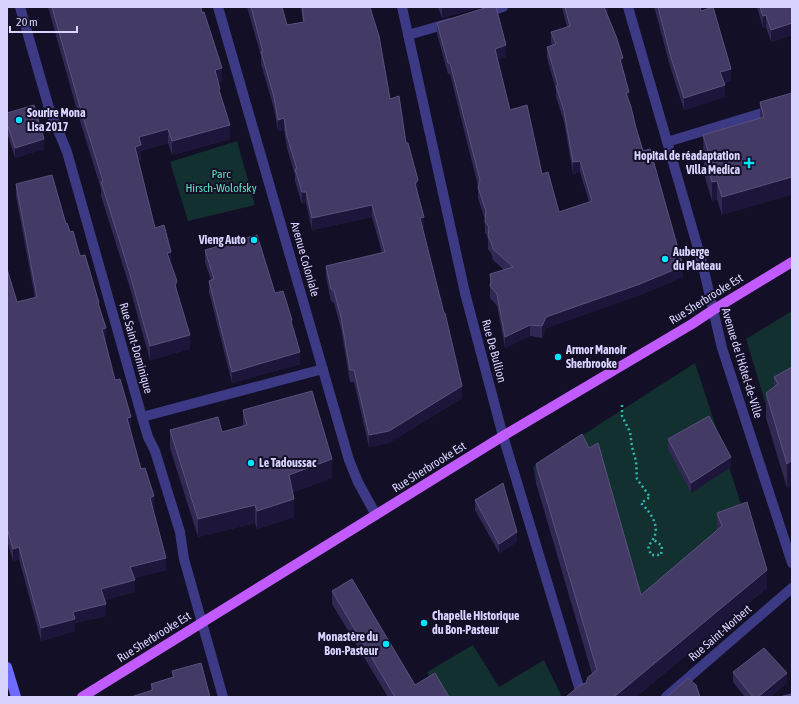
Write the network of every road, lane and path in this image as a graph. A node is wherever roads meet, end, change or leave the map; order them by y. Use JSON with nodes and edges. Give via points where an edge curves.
{"nodes":[{"id":1,"x":20,"y":7,"type":"edge"},
{"id":2,"x":218,"y":7,"type":"edge"},
{"id":3,"x":402,"y":7,"type":"edge"},
{"id":4,"x":503,"y":7,"type":"edge"},
{"id":5,"x":628,"y":7,"type":"edge"},
{"id":6,"x":475,"y":15,"type":"edge"},
{"id":7,"x":461,"y":19,"type":"edge"},
{"id":8,"x":408,"y":35,"type":"junction"},
{"id":9,"x":792,"y":104,"type":"edge"},
{"id":10,"x":668,"y":142,"type":"junction"},
{"id":11,"x":792,"y":262,"type":"edge"},
{"id":12,"x":713,"y":310,"type":"junction"},
{"id":13,"x":323,"y":369,"type":"junction"},
{"id":14,"x":622,"y":405,"type":"dead end"},
{"id":15,"x":142,"y":417,"type":"junction"},
{"id":16,"x":503,"y":436,"type":"junction"},
{"id":17,"x":376,"y":515,"type":"junction"},
{"id":18,"x":654,"y":540,"type":"junction"},
{"id":19,"x":792,"y":563,"type":"edge"},
{"id":20,"x":792,"y":588,"type":"edge"},
{"id":21,"x":203,"y":623,"type":"junction"},
{"id":22,"x":7,"y":667,"type":"edge"},
{"id":23,"x":16,"y":697,"type":"edge"},
{"id":24,"x":82,"y":697,"type":"edge"},
{"id":25,"x":223,"y":697,"type":"edge"},
{"id":26,"x":582,"y":697,"type":"edge"},
{"id":27,"x":666,"y":697,"type":"edge"}],
"edges":[{"from":1,"to":15,"type":"street","name":"Rue Saint-Dominique","via":[[49,108],[66,152]]},
{"from":2,"to":13,"type":"street","name":"Avenue Coloniale"},
{"from":3,"to":8,"type":"street","name":"Rue De Bullion"},
{"from":4,"to":6,"type":"street"},
{"from":5,"to":10,"type":"street","name":"Avenue de l'Hôtel-de-Ville"},
{"from":7,"to":8,"type":"street"},
{"from":8,"to":16,"type":"street","name":"Rue De Bullion","via":[[465,293]]},
{"from":9,"to":10,"type":"street"},
{"from":10,"to":12,"type":"street","name":"Avenue de l'Hôtel-de-Ville"},
{"from":11,"to":12,"type":"main road","name":"Rue Sherbrooke Est"},
{"from":12,"to":16,"type":"main road","name":"Rue Sherbrooke Est"},
{"from":12,"to":19,"type":"street","name":"Avenue de l'Hôtel-de-Ville","via":[[722,348]]},
{"from":13,"to":15,"type":"street"},
{"from":13,"to":17,"type":"street","name":"Avenue Coloniale","via":[[349,460]]},
{"from":14,"to":18,"type":"path","via":[[622,416],[630,432],[636,461],[637,479],[650,497],[641,503],[654,521]]},
{"from":15,"to":21,"type":"street","name":"Rue Saint-Dominique","via":[[180,532],[184,558]]},
{"from":16,"to":17,"type":"main road","name":"Rue Sherbrooke Est"},
{"from":16,"to":26,"type":"street","name":"Rue De Bullion"},
{"from":17,"to":21,"type":"main road","name":"Rue Sherbrooke Est"},
{"from":18,"to":18,"type":"path","via":[[648,546],[651,555],[661,555],[662,546]]},
{"from":20,"to":27,"type":"street","name":"Rue Saint-Norbert"},
{"from":21,"to":24,"type":"main road","name":"Rue Sherbrooke Est"},
{"from":21,"to":25,"type":"street","name":"Rue Saint-Dominique"},
{"from":22,"to":23,"type":"main road"}]}
